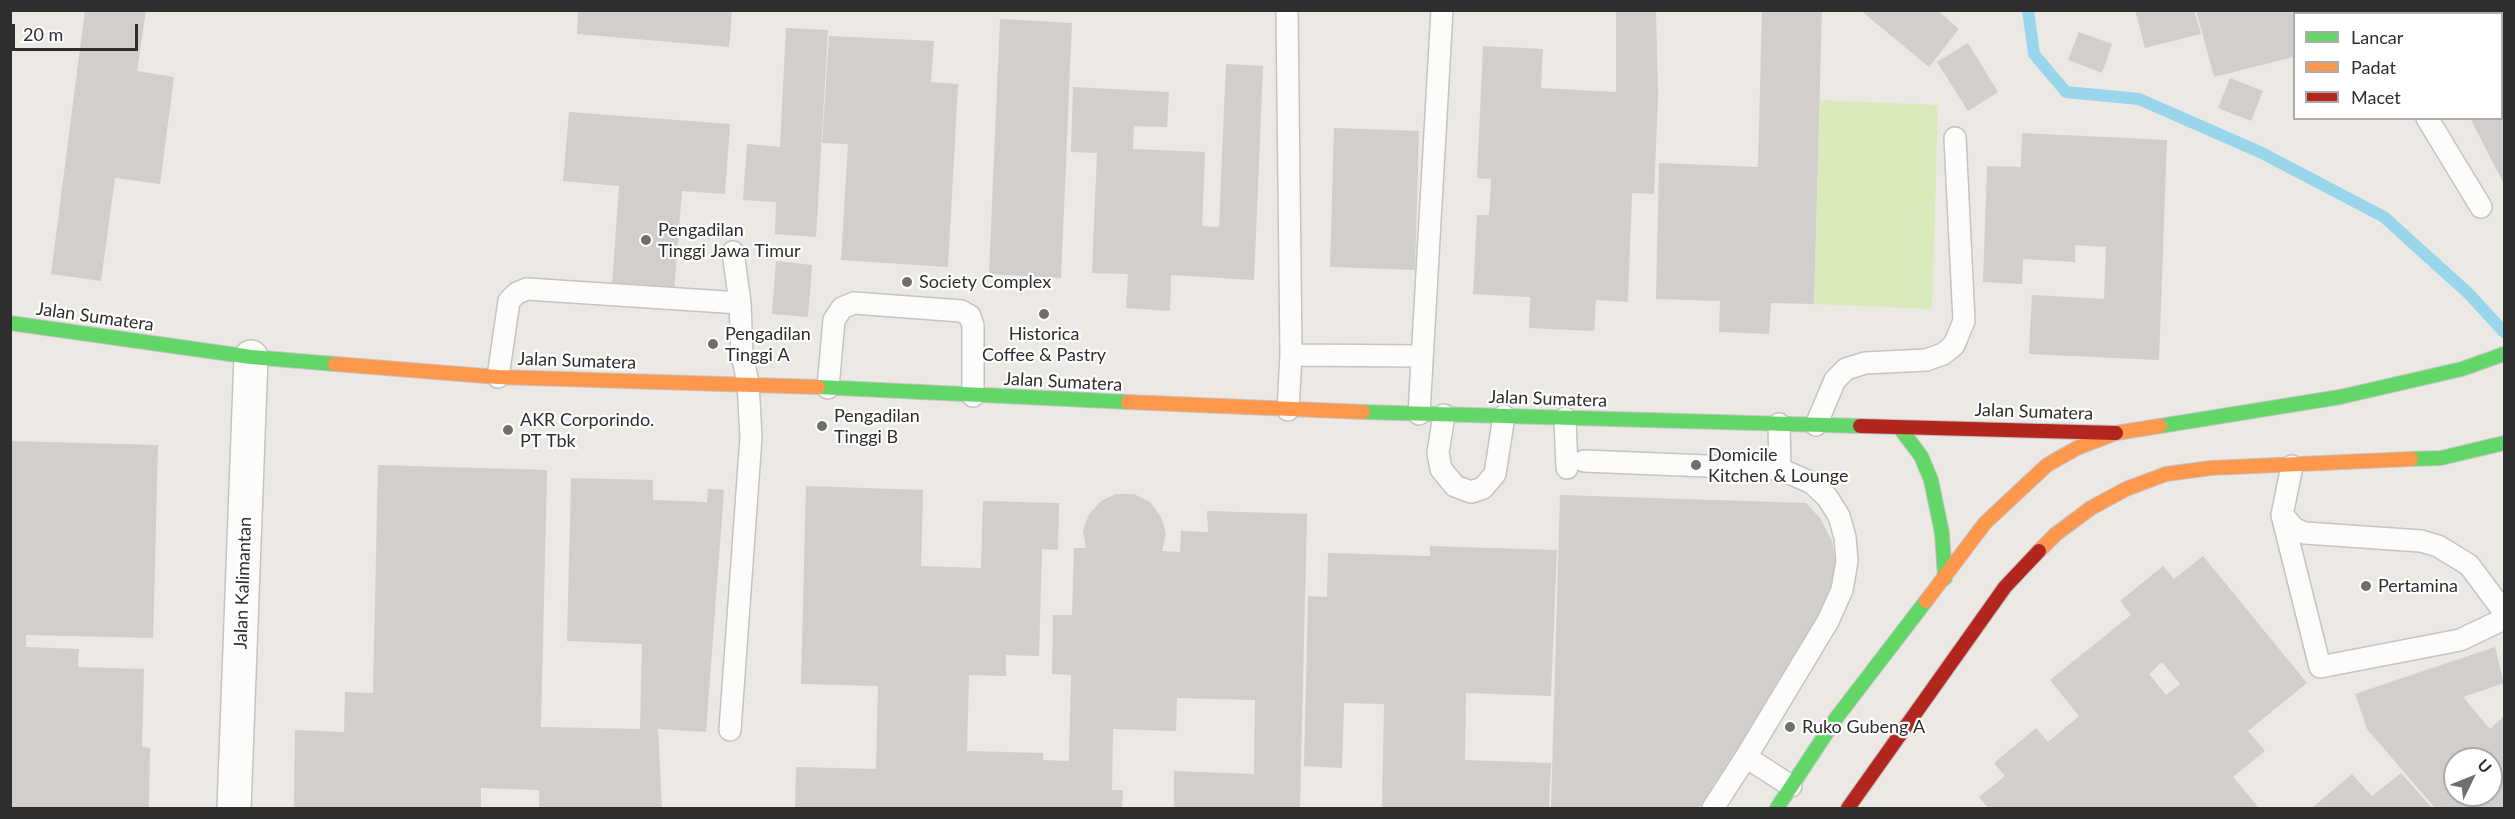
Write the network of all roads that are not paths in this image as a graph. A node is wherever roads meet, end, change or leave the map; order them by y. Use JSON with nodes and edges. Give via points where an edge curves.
{"nodes":[{"id":1,"x":1287,"y":10,"type":"edge"},
{"id":2,"x":1442,"y":10,"type":"edge"},
{"id":3,"x":2428,"y":120,"type":"edge"},
{"id":4,"x":1954,"y":138,"type":"dead end"},
{"id":5,"x":2481,"y":207,"type":"dead end"},
{"id":6,"x":733,"y":252,"type":"dead end"},
{"id":7,"x":740,"y":303,"type":"junction"},
{"id":8,"x":10,"y":323,"type":"edge"},
{"id":9,"x":2505,"y":354,"type":"edge"},
{"id":10,"x":1291,"y":355,"type":"junction"},
{"id":11,"x":1422,"y":356,"type":"junction"},
{"id":12,"x":251,"y":357,"type":"junction"},
{"id":13,"x":498,"y":377,"type":"junction"},
{"id":14,"x":748,"y":383,"type":"junction"},
{"id":15,"x":828,"y":388,"type":"junction"},
{"id":16,"x":973,"y":396,"type":"junction"},
{"id":17,"x":1288,"y":410,"type":"junction"},
{"id":18,"x":1419,"y":414,"type":"junction"},
{"id":19,"x":1444,"y":415,"type":"junction"},
{"id":20,"x":1504,"y":416,"type":"junction"},
{"id":21,"x":1565,"y":418,"type":"junction"},
{"id":22,"x":1779,"y":424,"type":"junction"},
{"id":23,"x":1816,"y":425,"type":"junction"},
{"id":24,"x":1899,"y":427,"type":"junction"},
{"id":25,"x":2116,"y":433,"type":"junction"},
{"id":26,"x":2504,"y":444,"type":"edge"},
{"id":27,"x":2292,"y":466,"type":"junction"},
{"id":28,"x":1780,"y":469,"type":"junction"},
{"id":29,"x":2282,"y":515,"type":"junction"},
{"id":30,"x":1945,"y":578,"type":"junction"},
{"id":31,"x":2505,"y":612,"type":"edge"},
{"id":32,"x":2505,"y":620,"type":"edge"},
{"id":33,"x":730,"y":730,"type":"dead end"},
{"id":34,"x":1746,"y":757,"type":"junction"},
{"id":35,"x":1791,"y":786,"type":"junction"},
{"id":36,"x":234,"y":808,"type":"edge"},
{"id":37,"x":1713,"y":808,"type":"edge"},
{"id":38,"x":1777,"y":808,"type":"edge"},
{"id":39,"x":1848,"y":808,"type":"edge"}],
"edges":[{"from":1,"to":10,"type":"lane"},
{"from":2,"to":11,"type":"lane"},
{"from":3,"to":5,"type":"lane"},
{"from":4,"to":23,"type":"lane","via":[[1964,321],[1954,345],[1926,360],[1865,363],[1846,369],[1835,380]]},
{"from":6,"to":7,"type":"lane"},
{"from":7,"to":13,"type":"lane","via":[[527,289],[509,302]]},
{"from":7,"to":14,"type":"lane","via":[[742,354]]},
{"from":8,"to":12,"type":"main road","name":"Jalan Sumatera"},
{"from":9,"to":25,"type":"main road","name":"Jalan Sumatera","via":[[2462,369],[2340,397]]},
{"from":10,"to":11,"type":"lane"},
{"from":10,"to":17,"type":"lane"},
{"from":11,"to":18,"type":"lane"},
{"from":12,"to":13,"type":"main road","name":"Jalan Sumatera"},
{"from":12,"to":36,"type":"street","name":"Jalan Kalimantan"},
{"from":13,"to":14,"type":"main road","name":"Jalan Sumatera"},
{"from":14,"to":15,"type":"main road","name":"Jalan Sumatera"},
{"from":14,"to":33,"type":"lane","via":[[751,437]]},
{"from":15,"to":16,"type":"main road","name":"Jalan Sumatera"},
{"from":15,"to":16,"type":"lane","via":[[834,320],[842,308],[854,303],[961,311],[970,316]]},
{"from":16,"to":17,"type":"main road","name":"Jalan Sumatera"},
{"from":17,"to":18,"type":"main road","name":"Jalan Sumatera"},
{"from":18,"to":19,"type":"main road","name":"Jalan Sumatera"},
{"from":19,"to":20,"type":"main road","name":"Jalan Sumatera"},
{"from":19,"to":20,"type":"lane","via":[[1438,453],[1440,469],[1455,486],[1471,492],[1483,488],[1495,474]]},
{"from":20,"to":21,"type":"main road","name":"Jalan Sumatera"},
{"from":21,"to":22,"type":"main road","name":"Jalan Sumatera"},
{"from":21,"to":28,"type":"lane","via":[[1576,465]]},
{"from":22,"to":23,"type":"main road","name":"Jalan Sumatera"},
{"from":22,"to":28,"type":"lane"},
{"from":23,"to":24,"type":"main road","name":"Jalan Sumatera"},
{"from":24,"to":25,"type":"main road","name":"Jalan Sumatera"},
{"from":24,"to":30,"type":"main road","via":[[1921,456],[1930,480],[1939,512]]},
{"from":25,"to":30,"type":"main road","name":"Jalan Sumatera","via":[[2077,447],[2018,489],[1984,523]]},
{"from":26,"to":27,"type":"main road","via":[[2441,458]]},
{"from":27,"to":29,"type":"lane"},
{"from":27,"to":39,"type":"main road","via":[[2211,468],[2166,474],[2091,508],[2056,534],[2005,587]]},
{"from":28,"to":34,"type":"lane","via":[[1804,478],[1827,496],[1839,516],[1847,561],[1842,590],[1828,621]]},
{"from":29,"to":31,"type":"lane","via":[[2295,529],[2305,533],[2421,541],[2438,546],[2469,565]]},
{"from":29,"to":32,"type":"lane","via":[[2320,667],[2460,640]]},
{"from":30,"to":35,"type":"main road","name":"Jalan Sumatera","via":[[1837,717]]},
{"from":34,"to":35,"type":"lane"},
{"from":34,"to":37,"type":"lane"},
{"from":35,"to":38,"type":"main road","name":"Jalan Sumatera"}]}
